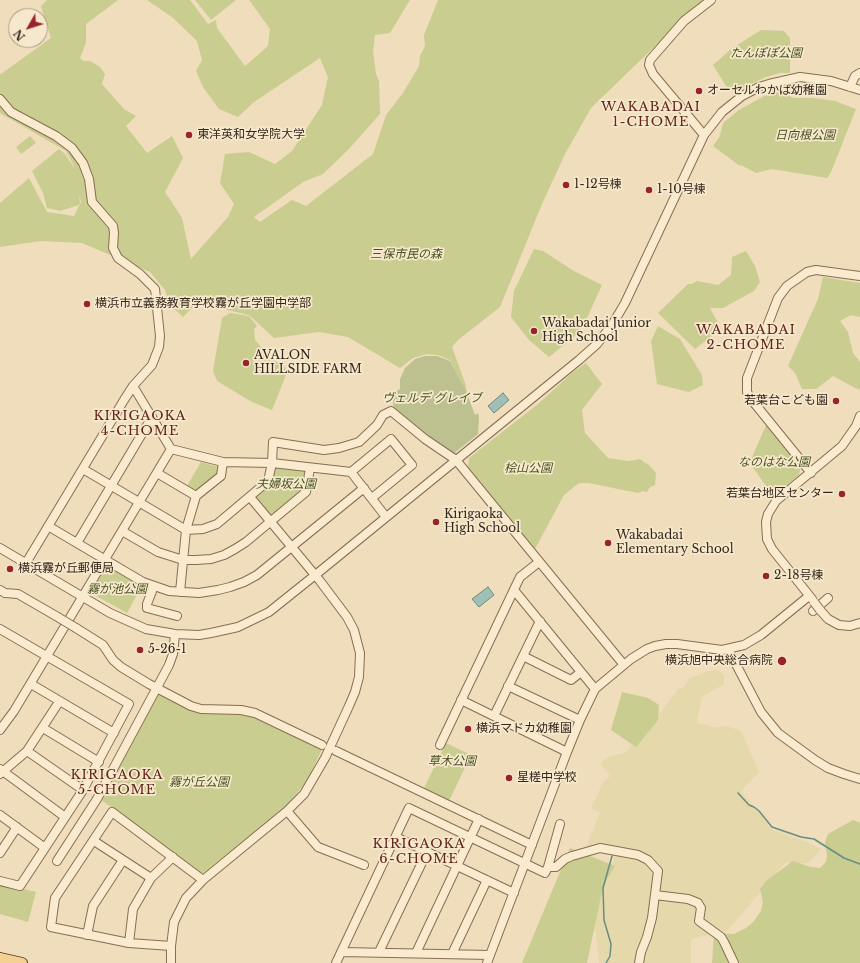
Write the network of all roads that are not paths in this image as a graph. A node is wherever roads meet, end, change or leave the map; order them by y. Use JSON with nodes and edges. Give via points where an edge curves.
{"nodes":[{"id":1,"x":711,"y":0,"type":"edge"},
{"id":2,"x":860,"y":73,"type":"edge"},
{"id":3,"x":850,"y":87,"type":"junction"},
{"id":4,"x":860,"y":90,"type":"edge"},
{"id":5,"x":0,"y":100,"type":"edge"},
{"id":6,"x":704,"y":135,"type":"junction"},
{"id":7,"x":860,"y":276,"type":"edge"},
{"id":8,"x":133,"y":386,"type":"junction"},
{"id":9,"x":860,"y":416,"type":"edge"},
{"id":10,"x":152,"y":417,"type":"junction"},
{"id":11,"x":171,"y":449,"type":"junction"},
{"id":12,"x":456,"y":460,"type":"junction"},
{"id":13,"x":223,"y":462,"type":"junction"},
{"id":14,"x":272,"y":463,"type":"junction"},
{"id":15,"x":310,"y":468,"type":"junction"},
{"id":16,"x":83,"y":469,"type":"junction"},
{"id":17,"x":350,"y":472,"type":"junction"},
{"id":18,"x":157,"y":473,"type":"junction"},
{"id":19,"x":811,"y":473,"type":"junction"},
{"id":20,"x":111,"y":485,"type":"junction"},
{"id":21,"x":364,"y":488,"type":"junction"},
{"id":22,"x":196,"y":496,"type":"junction"},
{"id":23,"x":250,"y":496,"type":"junction"},
{"id":24,"x":372,"y":498,"type":"junction"},
{"id":25,"x":139,"y":502,"type":"junction"},
{"id":26,"x":386,"y":517,"type":"junction"},
{"id":27,"x":271,"y":522,"type":"junction"},
{"id":28,"x":48,"y":526,"type":"junction"},
{"id":29,"x":186,"y":530,"type":"junction"},
{"id":30,"x":122,"y":531,"type":"junction"},
{"id":31,"x":76,"y":543,"type":"junction"},
{"id":32,"x":292,"y":547,"type":"junction"},
{"id":33,"x":0,"y":548,"type":"edge"},
{"id":34,"x":104,"y":560,"type":"junction"},
{"id":35,"x":184,"y":560,"type":"junction"},
{"id":36,"x":539,"y":562,"type":"junction"},
{"id":37,"x":26,"y":563,"type":"junction"},
{"id":38,"x":316,"y":575,"type":"junction"},
{"id":39,"x":154,"y":586,"type":"junction"},
{"id":40,"x":0,"y":590,"type":"edge"},
{"id":41,"x":514,"y":590,"type":"junction"},
{"id":42,"x":180,"y":592,"type":"junction"},
{"id":43,"x":83,"y":596,"type":"junction"},
{"id":44,"x":828,"y":598,"type":"dead end"},
{"id":45,"x":814,"y":605,"type":"junction"},
{"id":46,"x":177,"y":616,"type":"dead end"},
{"id":47,"x":540,"y":621,"type":"junction"},
{"id":48,"x":860,"y":622,"type":"edge"},
{"id":49,"x":0,"y":629,"type":"edge"},
{"id":50,"x":175,"y":634,"type":"junction"},
{"id":51,"x":730,"y":653,"type":"junction"},
{"id":52,"x":523,"y":656,"type":"junction"},
{"id":53,"x":46,"y":657,"type":"junction"},
{"id":54,"x":624,"y":665,"type":"junction"},
{"id":55,"x":581,"y":672,"type":"junction"},
{"id":56,"x":31,"y":684,"type":"junction"},
{"id":57,"x":508,"y":686,"type":"junction"},
{"id":58,"x":595,"y":689,"type":"junction"},
{"id":59,"x":460,"y":700,"type":"junction"},
{"id":60,"x":59,"y":702,"type":"junction"},
{"id":61,"x":494,"y":716,"type":"junction"},
{"id":62,"x":580,"y":720,"type":"junction"},
{"id":63,"x":43,"y":728,"type":"junction"},
{"id":64,"x":0,"y":730,"type":"edge"},
{"id":65,"x":114,"y":733,"type":"junction"},
{"id":66,"x":322,"y":744,"type":"dead end"},
{"id":67,"x":440,"y":744,"type":"dead end"},
{"id":68,"x":27,"y":751,"type":"junction"},
{"id":69,"x":336,"y":751,"type":"dead end"},
{"id":70,"x":568,"y":752,"type":"junction"},
{"id":71,"x":98,"y":762,"type":"junction"},
{"id":72,"x":1,"y":771,"type":"edge"},
{"id":73,"x":860,"y":779,"type":"edge"},
{"id":74,"x":82,"y":790,"type":"junction"},
{"id":75,"x":287,"y":811,"type":"junction"},
{"id":76,"x":0,"y":815,"type":"edge"},
{"id":77,"x":65,"y":817,"type":"junction"},
{"id":78,"x":479,"y":819,"type":"junction"},
{"id":79,"x":560,"y":824,"type":"dead end"},
{"id":80,"x":17,"y":828,"type":"junction"},
{"id":81,"x":396,"y":837,"type":"junction"},
{"id":82,"x":470,"y":837,"type":"junction"},
{"id":83,"x":94,"y":841,"type":"junction"},
{"id":84,"x":532,"y":844,"type":"junction"},
{"id":85,"x":45,"y":848,"type":"junction"},
{"id":86,"x":427,"y":852,"type":"junction"},
{"id":87,"x":0,"y":853,"type":"edge"},
{"id":88,"x":173,"y":857,"type":"junction"},
{"id":89,"x":123,"y":860,"type":"junction"},
{"id":90,"x":57,"y":861,"type":"dead end"},
{"id":91,"x":525,"y":863,"type":"junction"},
{"id":92,"x":364,"y":865,"type":"dead end"},
{"id":93,"x":457,"y":866,"type":"junction"},
{"id":94,"x":548,"y":867,"type":"junction"},
{"id":95,"x":151,"y":878,"type":"junction"},
{"id":96,"x":203,"y":880,"type":"junction"},
{"id":97,"x":487,"y":880,"type":"junction"},
{"id":98,"x":0,"y":881,"type":"edge"},
{"id":99,"x":514,"y":893,"type":"junction"},
{"id":100,"x":656,"y":895,"type":"junction"},
{"id":101,"x":87,"y":935,"type":"junction"},
{"id":102,"x":129,"y":943,"type":"junction"},
{"id":103,"x":171,"y":946,"type":"junction"},
{"id":104,"x":642,"y":948,"type":"junction"},
{"id":105,"x":342,"y":952,"type":"junction"},
{"id":106,"x":379,"y":952,"type":"junction"},
{"id":107,"x":416,"y":953,"type":"junction"},
{"id":108,"x":452,"y":954,"type":"junction"},
{"id":109,"x":490,"y":955,"type":"junction"},
{"id":110,"x":0,"y":958,"type":"edge"},
{"id":111,"x":17,"y":962,"type":"edge"},
{"id":112,"x":171,"y":963,"type":"edge"},
{"id":113,"x":336,"y":963,"type":"edge"},
{"id":114,"x":487,"y":963,"type":"edge"},
{"id":115,"x":634,"y":963,"type":"edge"},
{"id":116,"x":639,"y":963,"type":"edge"},
{"id":117,"x":734,"y":963,"type":"edge"}],
"edges":[{"from":1,"to":6,"type":"street","via":[[684,21],[650,60],[649,65],[653,74]]},
{"from":2,"to":3,"type":"street","via":[[855,76]]},
{"from":3,"to":4,"type":"street"},
{"from":3,"to":6,"type":"street","via":[[806,77],[769,84],[750,91],[734,102],[714,121]]},
{"from":5,"to":8,"type":"street","via":[[11,112],[56,136],[72,148],[83,163],[89,179],[92,202],[113,226],[113,248],[118,258],[155,289],[159,316],[159,346],[152,365]]},
{"from":6,"to":12,"type":"street","via":[[625,303],[605,335],[587,353]]},
{"from":7,"to":19,"type":"street","via":[[816,270],[807,272],[787,286],[778,298],[747,378],[747,392],[751,399]]},
{"from":8,"to":10,"type":"street"},
{"from":8,"to":16,"type":"street"},
{"from":9,"to":19,"type":"street","via":[[842,446]]},
{"from":10,"to":11,"type":"street"},
{"from":10,"to":20,"type":"street"},
{"from":11,"to":13,"type":"street"},
{"from":11,"to":18,"type":"street"},
{"from":12,"to":14,"type":"street","via":[[425,440],[391,411],[383,415],[364,438],[349,446],[324,450],[273,442]]},
{"from":12,"to":26,"type":"street"},
{"from":12,"to":36,"type":"street"},
{"from":13,"to":14,"type":"street"},
{"from":13,"to":22,"type":"street","via":[[221,476]]},
{"from":14,"to":15,"type":"street"},
{"from":14,"to":23,"type":"street","via":[[268,481]]},
{"from":15,"to":17,"type":"street"},
{"from":15,"to":27,"type":"street","via":[[306,492]]},
{"from":16,"to":20,"type":"street"},
{"from":16,"to":28,"type":"street"},
{"from":17,"to":21,"type":"street"},
{"from":17,"to":24,"type":"street","via":[[391,439],[412,465]]},
{"from":18,"to":22,"type":"street"},
{"from":18,"to":25,"type":"street"},
{"from":19,"to":45,"type":"street","via":[[776,501],[768,514],[766,530],[772,549]]},
{"from":20,"to":25,"type":"street"},
{"from":20,"to":31,"type":"street"},
{"from":21,"to":24,"type":"street"},
{"from":21,"to":32,"type":"street"},
{"from":22,"to":29,"type":"street"},
{"from":23,"to":27,"type":"street"},
{"from":23,"to":29,"type":"street","via":[[218,524],[203,530]]},
{"from":24,"to":26,"type":"street"},
{"from":25,"to":29,"type":"street"},
{"from":25,"to":30,"type":"street"},
{"from":26,"to":38,"type":"street"},
{"from":27,"to":32,"type":"street"},
{"from":27,"to":35,"type":"street","via":[[224,555],[211,559]]},
{"from":28,"to":31,"type":"street"},
{"from":28,"to":37,"type":"street"},
{"from":29,"to":35,"type":"street"},
{"from":30,"to":34,"type":"street"},
{"from":30,"to":35,"type":"street","via":[[158,552]]},
{"from":31,"to":34,"type":"street"},
{"from":32,"to":38,"type":"street"},
{"from":32,"to":42,"type":"street","via":[[257,575],[244,582],[199,593]]},
{"from":33,"to":37,"type":"street"},
{"from":34,"to":39,"type":"street"},
{"from":34,"to":43,"type":"street"},
{"from":35,"to":42,"type":"street"},
{"from":36,"to":41,"type":"street","via":[[520,577]]},
{"from":36,"to":54,"type":"street"},
{"from":37,"to":43,"type":"street"},
{"from":38,"to":50,"type":"street","via":[[269,612],[238,627],[199,635]]},
{"from":38,"to":75,"type":"street","via":[[354,630],[360,653],[359,677],[355,692],[325,758],[304,794]]},
{"from":39,"to":42,"type":"street"},
{"from":39,"to":46,"type":"street","via":[[147,608]]},
{"from":40,"to":66,"type":"street","bridge":true,"via":[[18,594],[76,628],[103,645],[121,667],[191,706],[255,713]]},
{"from":41,"to":47,"type":"street"},
{"from":41,"to":59,"type":"street"},
{"from":43,"to":50,"type":"street","via":[[131,623],[146,629]]},
{"from":43,"to":53,"type":"street"},
{"from":44,"to":45,"type":"street"},
{"from":45,"to":48,"type":"street","via":[[828,619],[839,625],[850,626]]},
{"from":45,"to":51,"type":"street"},
{"from":47,"to":52,"type":"street"},
{"from":47,"to":55,"type":"street"},
{"from":49,"to":53,"type":"street"},
{"from":50,"to":90,"type":"street","via":[[173,654],[166,671],[97,799]]},
{"from":51,"to":54,"type":"street","via":[[716,649],[666,644],[647,649]]},
{"from":51,"to":73,"type":"street","via":[[761,712],[778,733],[828,768]]},
{"from":52,"to":55,"type":"street","via":[[571,680]]},
{"from":52,"to":57,"type":"street"},
{"from":53,"to":56,"type":"street"},
{"from":53,"to":65,"type":"street","via":[[129,704]]},
{"from":54,"to":58,"type":"street"},
{"from":55,"to":58,"type":"street"},
{"from":56,"to":60,"type":"street"},
{"from":56,"to":64,"type":"street"},
{"from":57,"to":61,"type":"street"},
{"from":57,"to":62,"type":"street"},
{"from":58,"to":62,"type":"street"},
{"from":59,"to":61,"type":"street"},
{"from":59,"to":67,"type":"street"},
{"from":60,"to":63,"type":"street"},
{"from":60,"to":65,"type":"street"},
{"from":61,"to":70,"type":"street"},
{"from":62,"to":70,"type":"street"},
{"from":63,"to":68,"type":"street"},
{"from":63,"to":71,"type":"street"},
{"from":65,"to":71,"type":"street"},
{"from":68,"to":72,"type":"street"},
{"from":68,"to":74,"type":"street"},
{"from":69,"to":78,"type":"street"},
{"from":70,"to":84,"type":"street"},
{"from":71,"to":74,"type":"street"},
{"from":72,"to":77,"type":"street"},
{"from":74,"to":77,"type":"street"},
{"from":75,"to":92,"type":"street","via":[[318,847]]},
{"from":75,"to":96,"type":"street"},
{"from":76,"to":80,"type":"street"},
{"from":77,"to":85,"type":"street"},
{"from":78,"to":82,"type":"street"},
{"from":78,"to":84,"type":"street"},
{"from":79,"to":94,"type":"street"},
{"from":80,"to":85,"type":"street"},
{"from":80,"to":87,"type":"street"},
{"from":81,"to":82,"type":"street","via":[[409,808]]},
{"from":81,"to":86,"type":"street"},
{"from":81,"to":105,"type":"street"},
{"from":82,"to":91,"type":"street"},
{"from":82,"to":93,"type":"street"},
{"from":83,"to":88,"type":"street","via":[[112,812]]},
{"from":83,"to":89,"type":"street"},
{"from":83,"to":101,"type":"street","via":[[56,898],[51,927]]},
{"from":84,"to":91,"type":"street"},
{"from":85,"to":98,"type":"street","via":[[20,886]]},
{"from":86,"to":93,"type":"street"},
{"from":86,"to":106,"type":"street"},
{"from":88,"to":95,"type":"street"},
{"from":88,"to":96,"type":"street"},
{"from":89,"to":95,"type":"street"},
{"from":89,"to":101,"type":"street","via":[[92,906]]},
{"from":91,"to":94,"type":"street","via":[[544,873]]},
{"from":91,"to":99,"type":"street"},
{"from":93,"to":97,"type":"street"},
{"from":93,"to":107,"type":"street"},
{"from":94,"to":100,"type":"street","via":[[556,867],[568,858],[596,848],[638,855],[648,860],[658,871]]},
{"from":95,"to":102,"type":"street","via":[[133,909]]},
{"from":96,"to":103,"type":"street","via":[[191,891],[177,913]]},
{"from":97,"to":99,"type":"street"},
{"from":97,"to":108,"type":"street"},
{"from":99,"to":109,"type":"street"},
{"from":100,"to":104,"type":"street","via":[[650,927]]},
{"from":100,"to":117,"type":"street","via":[[688,899],[698,903],[699,921],[721,937]]},
{"from":101,"to":102,"type":"street"},
{"from":102,"to":103,"type":"street"},
{"from":103,"to":112,"type":"street"},
{"from":104,"to":115,"type":"street","via":[[638,950]]},
{"from":104,"to":116,"type":"street"},
{"from":105,"to":106,"type":"street"},
{"from":105,"to":113,"type":"street"},
{"from":106,"to":107,"type":"street"},
{"from":107,"to":108,"type":"street"},
{"from":108,"to":109,"type":"street"},
{"from":109,"to":114,"type":"street"},
{"from":110,"to":111,"type":"main road"}]}
